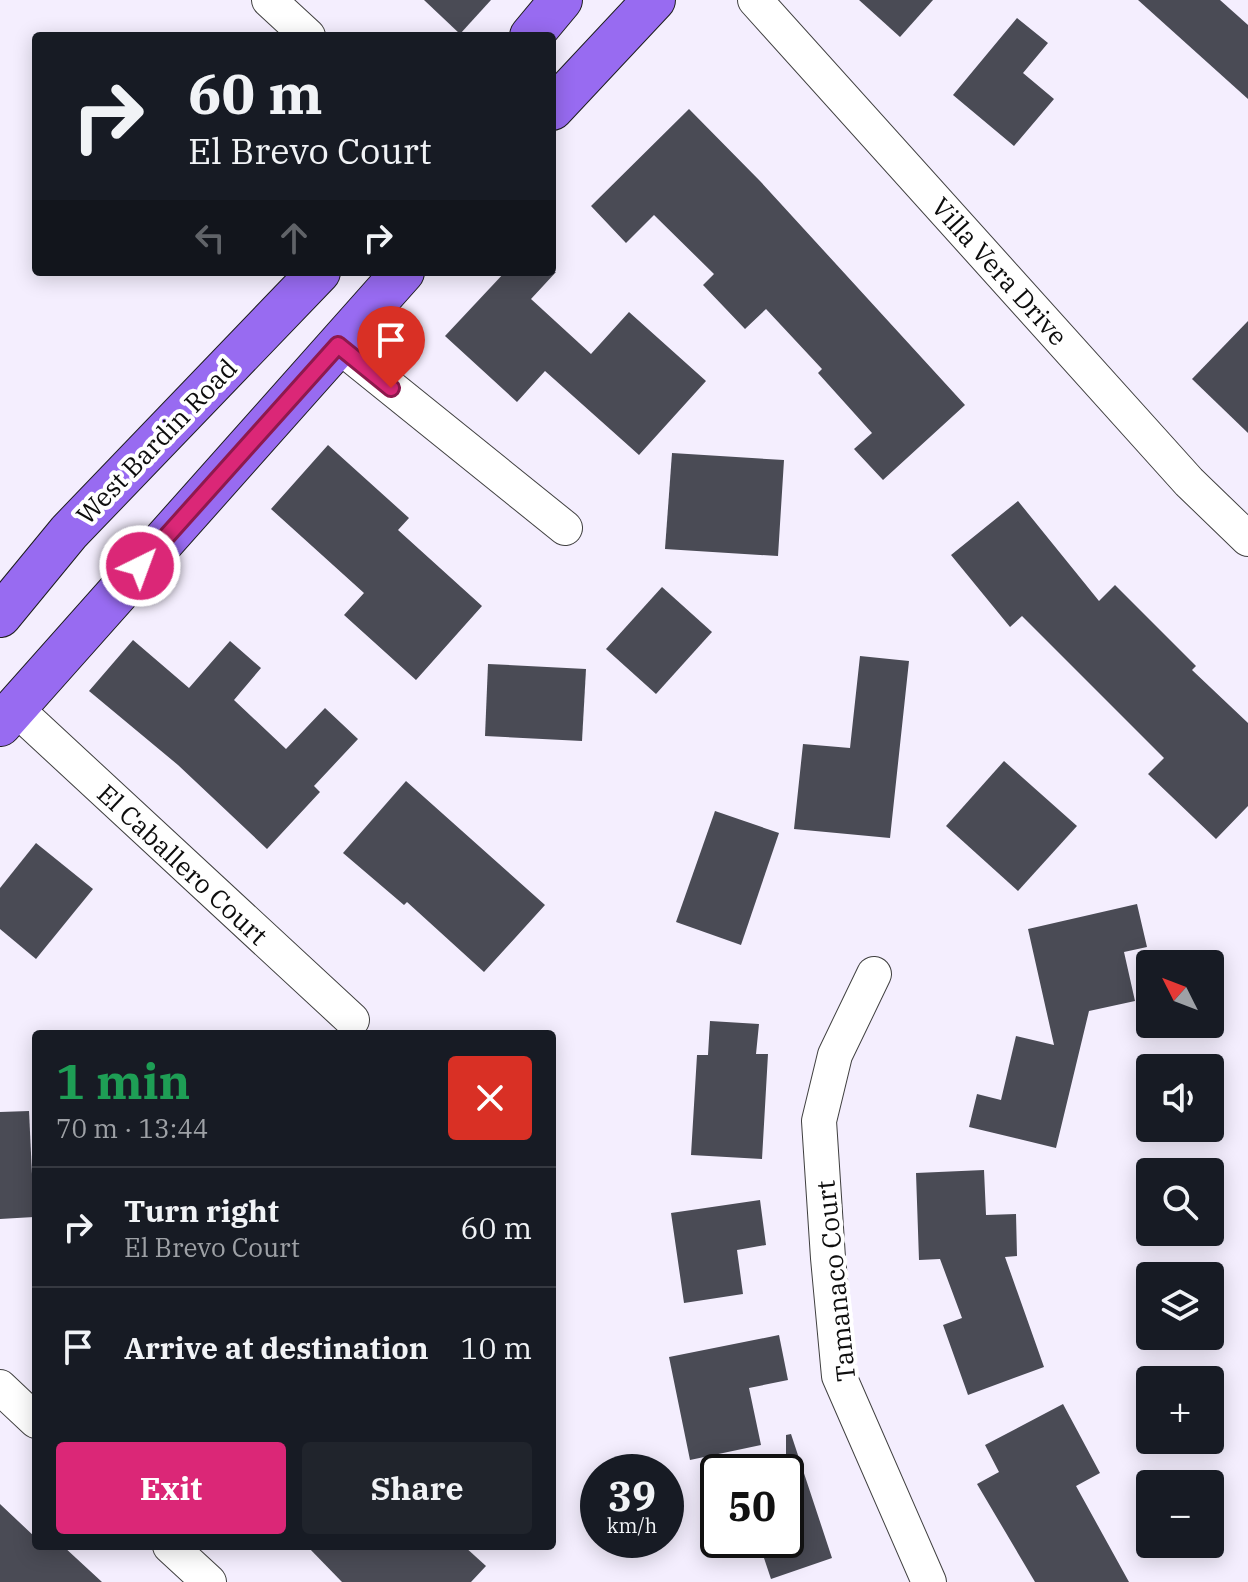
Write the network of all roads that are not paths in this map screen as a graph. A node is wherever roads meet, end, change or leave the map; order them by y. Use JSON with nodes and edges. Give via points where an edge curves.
{"nodes":[{"id":1,"x":269,"y":0,"type":"edge"},
{"id":2,"x":561,"y":0,"type":"edge"},
{"id":3,"x":654,"y":0,"type":"edge"},
{"id":4,"x":755,"y":0,"type":"edge"},
{"id":5,"x":304,"y":32,"type":"edge"},
{"id":6,"x":534,"y":32,"type":"edge"},
{"id":7,"x":556,"y":105,"type":"edge"},
{"id":8,"x":315,"y":276,"type":"edge"},
{"id":9,"x":399,"y":276,"type":"edge"},
{"id":10,"x":338,"y":345,"type":"junction"},
{"id":11,"x":565,"y":528,"type":"dead end"},
{"id":12,"x":1248,"y":539,"type":"edge"},
{"id":13,"x":0,"y":616,"type":"edge"},
{"id":14,"x":7,"y":716,"type":"edge"},
{"id":15,"x":874,"y":974,"type":"dead end"},
{"id":16,"x":352,"y":1020,"type":"dead end"},
{"id":17,"x":0,"y":1387,"type":"edge"},
{"id":18,"x":32,"y":1417,"type":"edge"},
{"id":19,"x":174,"y":1550,"type":"edge"},
{"id":20,"x":209,"y":1582,"type":"edge"},
{"id":21,"x":929,"y":1582,"type":"edge"}],
"edges":[{"from":1,"to":5,"type":"street"},
{"from":2,"to":6,"type":"main road"},
{"from":3,"to":7,"type":"main road"},
{"from":4,"to":12,"type":"street","name":"Villa Vera Drive","via":[[1189,482]]},
{"from":8,"to":13,"type":"main road","name":"West Bardin Road","via":[[69,532]]},
{"from":9,"to":10,"type":"main road"},
{"from":10,"to":11,"type":"street"},
{"from":10,"to":14,"type":"main road"},
{"from":14,"to":16,"type":"street","name":"El Caballero Court"},
{"from":15,"to":21,"type":"street","name":"Tamanaco Court","via":[[835,1055],[819,1121],[828,1258],[839,1376]]},
{"from":17,"to":18,"type":"street"},
{"from":19,"to":20,"type":"street"}]}
